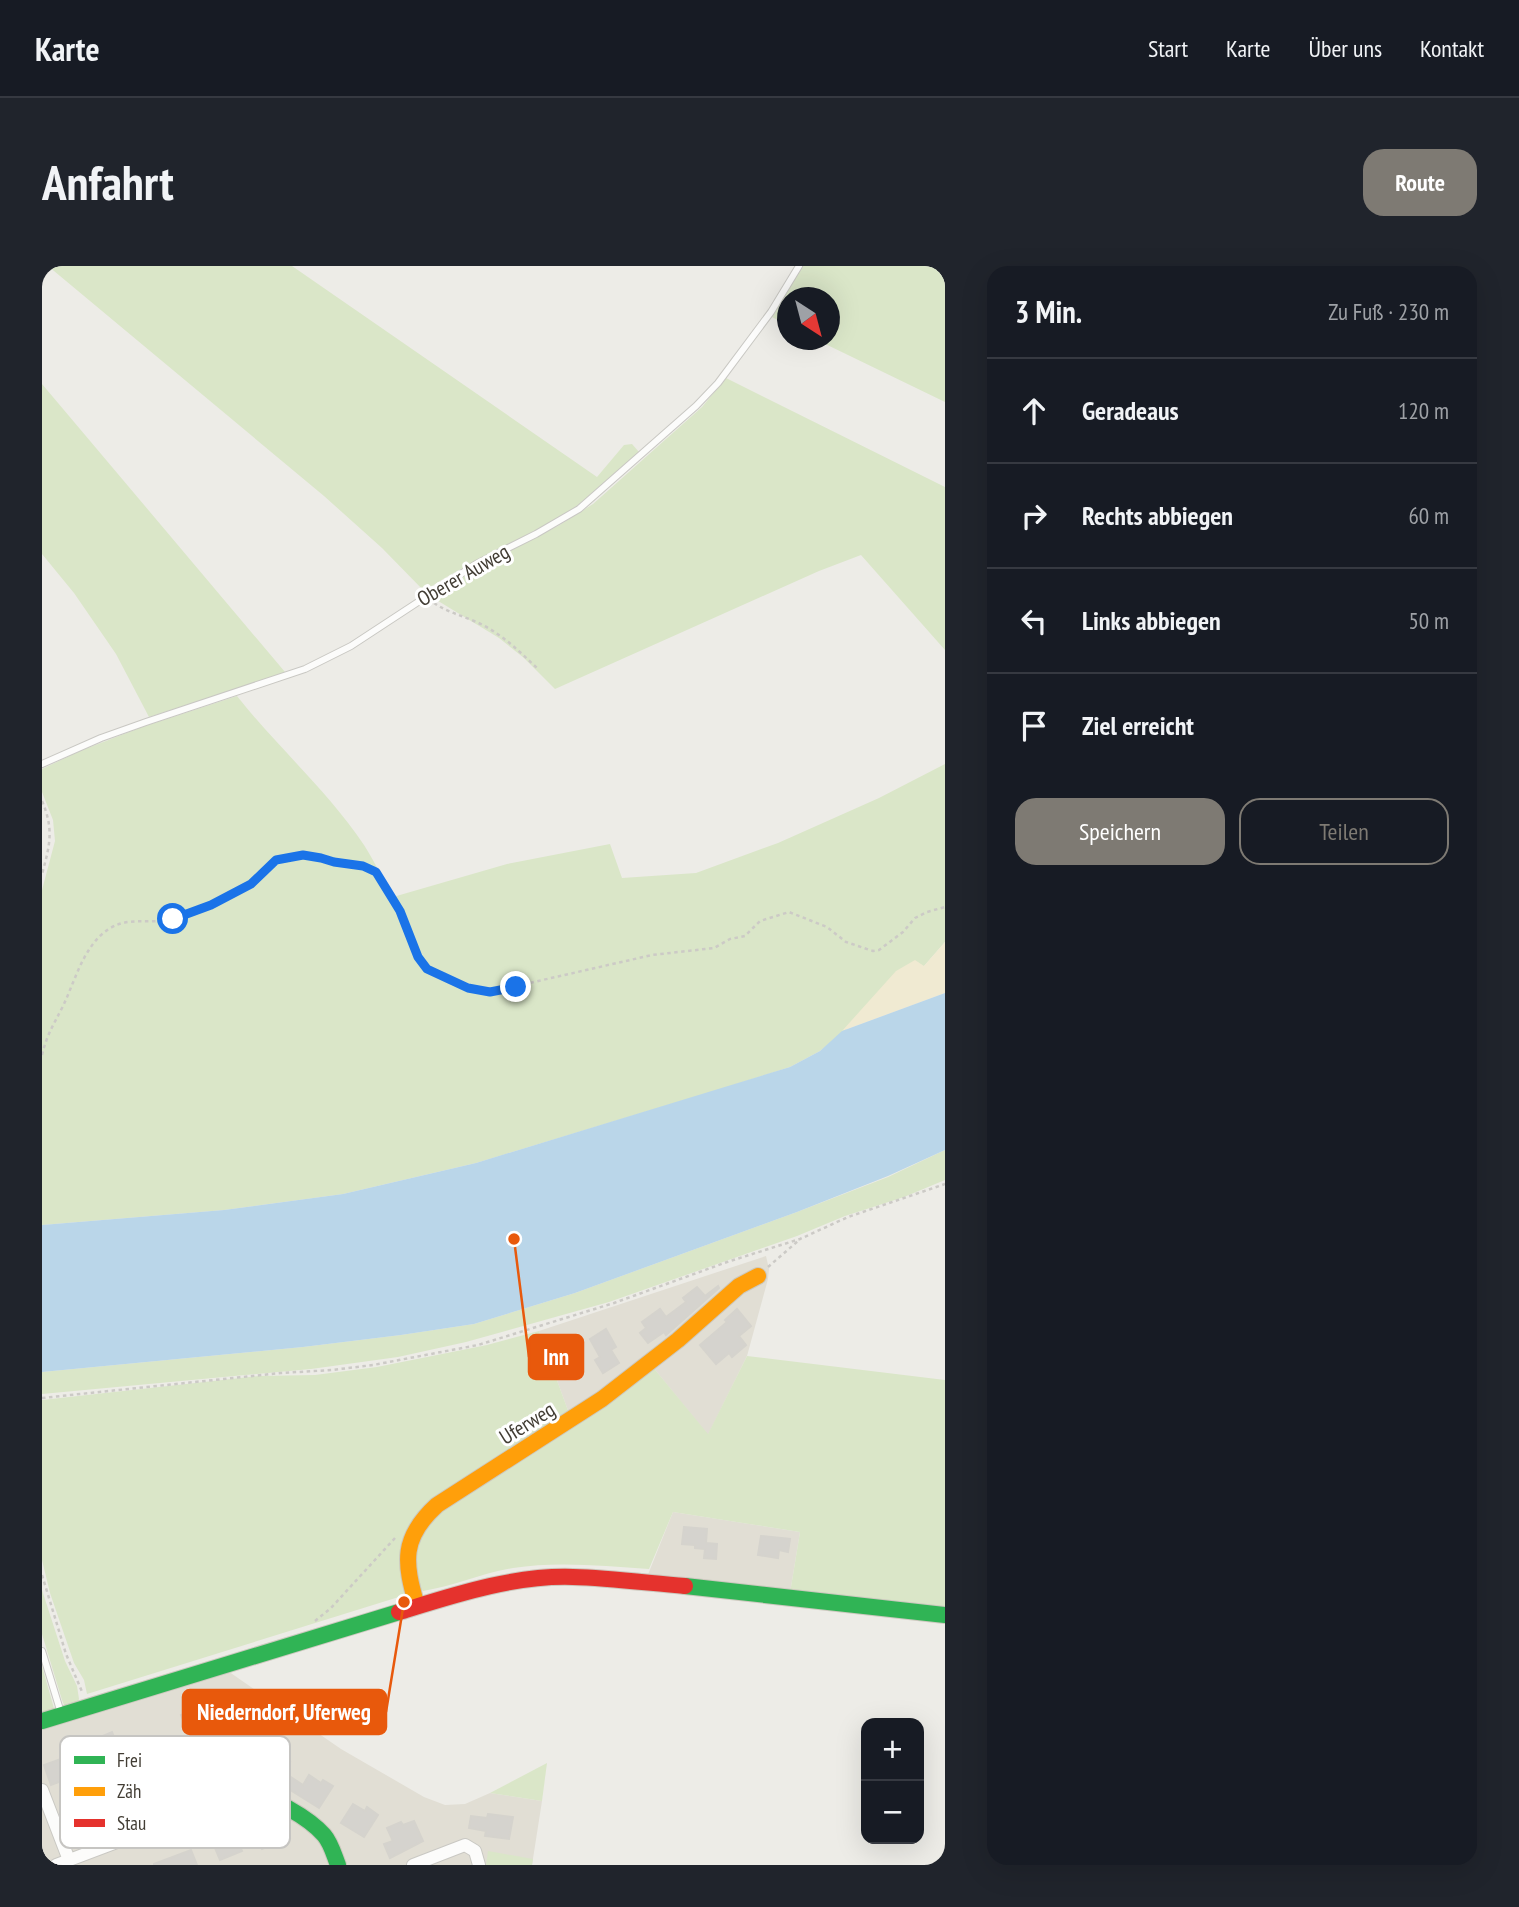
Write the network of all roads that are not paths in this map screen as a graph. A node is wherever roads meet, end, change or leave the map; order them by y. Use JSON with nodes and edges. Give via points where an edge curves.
{"nodes":[{"id":1,"x":799,"y":266,"type":"edge"},
{"id":2,"x":42,"y":764,"type":"edge"},
{"id":3,"x":758,"y":1276,"type":"road end"},
{"id":4,"x":417,"y":1606,"type":"junction"},
{"id":5,"x":945,"y":1615,"type":"edge"},
{"id":6,"x":42,"y":1651,"type":"edge"},
{"id":7,"x":62,"y":1715,"type":"junction"},
{"id":8,"x":42,"y":1721,"type":"edge"},
{"id":9,"x":224,"y":1729,"type":"dead end"},
{"id":10,"x":227,"y":1736,"type":"edge"},
{"id":11,"x":42,"y":1790,"type":"edge"},
{"id":12,"x":290,"y":1812,"type":"edge"},
{"id":13,"x":60,"y":1837,"type":"edge"},
{"id":14,"x":64,"y":1848,"type":"edge"},
{"id":15,"x":100,"y":1848,"type":"edge"},
{"id":16,"x":69,"y":1860,"type":"junction"},
{"id":17,"x":56,"y":1865,"type":"edge"},
{"id":18,"x":338,"y":1865,"type":"edge"},
{"id":19,"x":413,"y":1865,"type":"edge"},
{"id":20,"x":478,"y":1865,"type":"edge"}],
"edges":[{"from":1,"to":2,"type":"lane","name":"Oberer Auweg","via":[[718,383],[596,496],[565,518],[476,564],[351,646],[305,669],[124,730]]},
{"from":3,"to":4,"type":"street","name":"Uferweg","via":[[739,1286],[603,1399],[422,1518],[407,1550]]},
{"from":4,"to":5,"type":"street","via":[[501,1584],[570,1577]]},
{"from":4,"to":7,"type":"street"},
{"from":6,"to":7,"type":"lane"},
{"from":7,"to":8,"type":"street"},
{"from":9,"to":10,"type":"street"},
{"from":11,"to":13,"type":"street"},
{"from":12,"to":18,"type":"street","via":[[318,1829]]},
{"from":14,"to":16,"type":"street"},
{"from":15,"to":16,"type":"street"},
{"from":16,"to":17,"type":"street"},
{"from":19,"to":20,"type":"street","via":[[462,1846],[471,1847]]}]}
